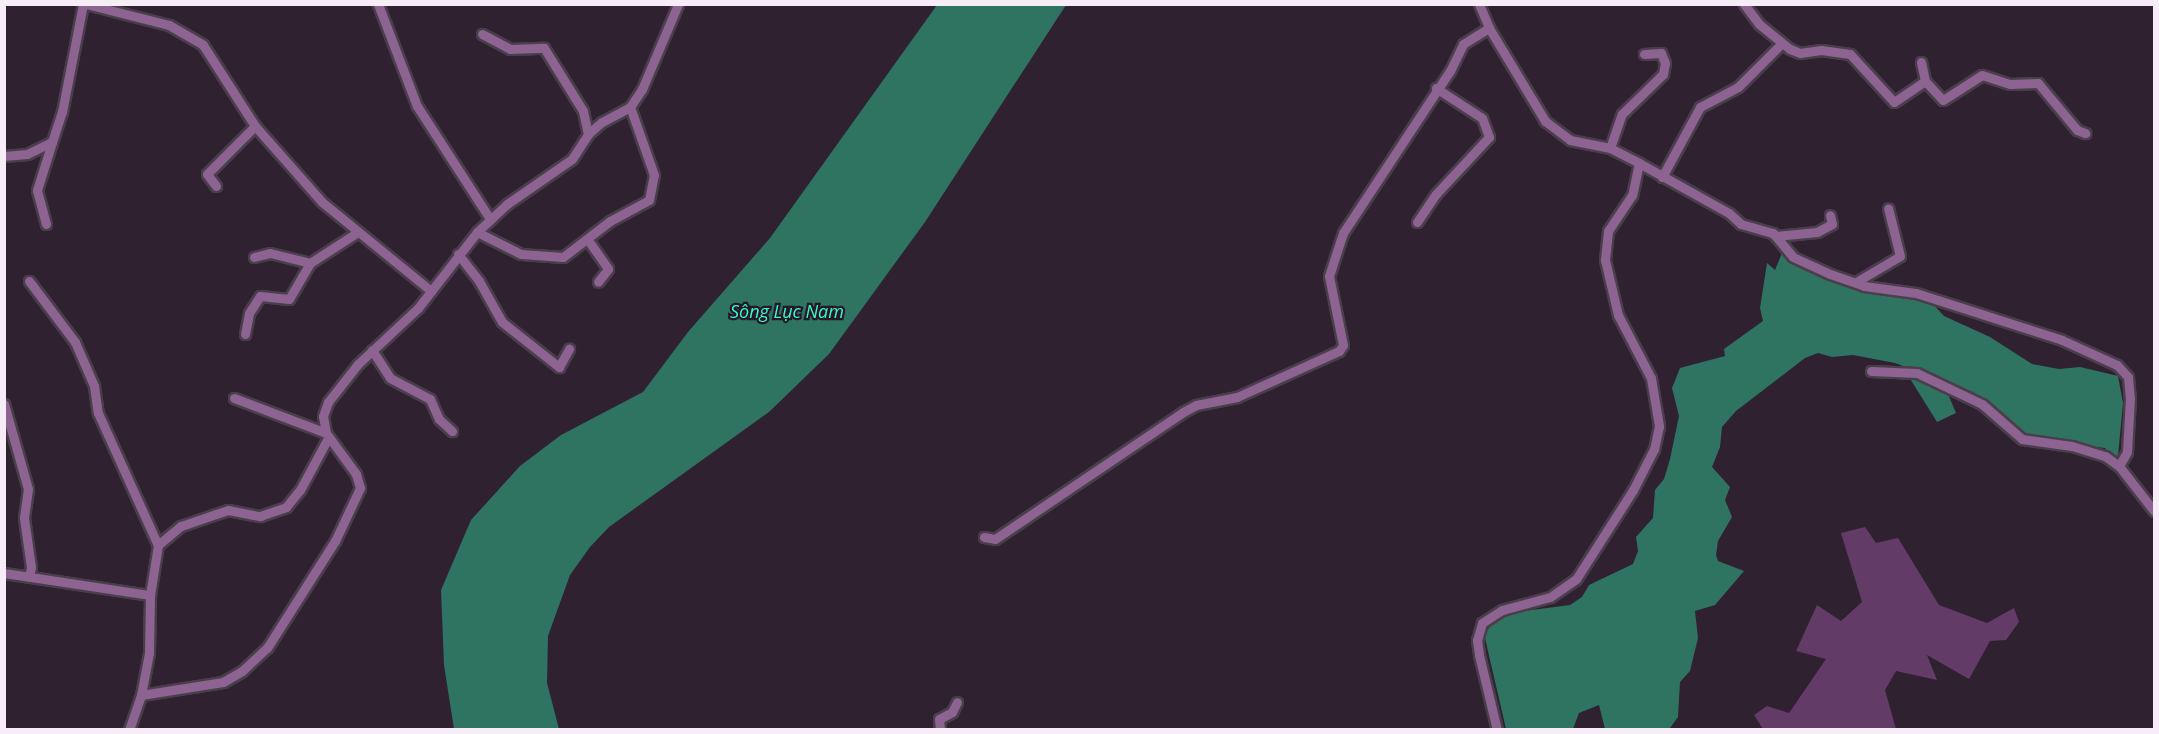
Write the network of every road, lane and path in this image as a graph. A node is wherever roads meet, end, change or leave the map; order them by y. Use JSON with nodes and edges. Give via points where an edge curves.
{"nodes":[{"id":1,"x":84,"y":4,"type":"edge"},
{"id":2,"x":378,"y":4,"type":"edge"},
{"id":3,"x":678,"y":4,"type":"edge"},
{"id":4,"x":1479,"y":4,"type":"edge"},
{"id":5,"x":1744,"y":4,"type":"edge"},
{"id":6,"x":1489,"y":28,"type":"junction"},
{"id":7,"x":482,"y":34,"type":"dead end"},
{"id":8,"x":1781,"y":44,"type":"junction"},
{"id":9,"x":1644,"y":54,"type":"dead end"},
{"id":10,"x":1921,"y":62,"type":"dead end"},
{"id":11,"x":1926,"y":81,"type":"junction"},
{"id":12,"x":1436,"y":88,"type":"junction"},
{"id":13,"x":630,"y":107,"type":"junction"},
{"id":14,"x":255,"y":126,"type":"junction"},
{"id":15,"x":2085,"y":133,"type":"dead end"},
{"id":16,"x":588,"y":134,"type":"junction"},
{"id":17,"x":52,"y":142,"type":"junction"},
{"id":18,"x":1610,"y":148,"type":"junction"},
{"id":19,"x":4,"y":156,"type":"edge"},
{"id":20,"x":1639,"y":163,"type":"junction"},
{"id":21,"x":1662,"y":177,"type":"junction"},
{"id":22,"x":216,"y":186,"type":"dead end"},
{"id":23,"x":1888,"y":208,"type":"dead end"},
{"id":24,"x":1830,"y":215,"type":"dead end"},
{"id":25,"x":490,"y":219,"type":"junction"},
{"id":26,"x":1417,"y":222,"type":"dead end"},
{"id":27,"x":46,"y":224,"type":"dead end"},
{"id":28,"x":358,"y":231,"type":"junction"},
{"id":29,"x":477,"y":232,"type":"junction"},
{"id":30,"x":1776,"y":236,"type":"junction"},
{"id":31,"x":588,"y":240,"type":"junction"},
{"id":32,"x":458,"y":254,"type":"junction"},
{"id":33,"x":254,"y":257,"type":"dead end"},
{"id":34,"x":310,"y":262,"type":"junction"},
{"id":35,"x":29,"y":281,"type":"dead end"},
{"id":36,"x":598,"y":282,"type":"dead end"},
{"id":37,"x":1856,"y":282,"type":"junction"},
{"id":38,"x":431,"y":291,"type":"junction"},
{"id":39,"x":245,"y":334,"type":"dead end"},
{"id":40,"x":569,"y":349,"type":"dead end"},
{"id":41,"x":372,"y":350,"type":"junction"},
{"id":42,"x":1871,"y":371,"type":"dead end"},
{"id":43,"x":234,"y":398,"type":"dead end"},
{"id":44,"x":4,"y":404,"type":"edge"},
{"id":45,"x":452,"y":431,"type":"dead end"},
{"id":46,"x":327,"y":436,"type":"junction"},
{"id":47,"x":2119,"y":466,"type":"junction"},
{"id":48,"x":2154,"y":511,"type":"edge"},
{"id":49,"x":984,"y":537,"type":"dead end"},
{"id":50,"x":158,"y":545,"type":"junction"},
{"id":51,"x":4,"y":573,"type":"edge"},
{"id":52,"x":29,"y":577,"type":"junction"},
{"id":53,"x":150,"y":595,"type":"junction"},
{"id":54,"x":141,"y":695,"type":"junction"},
{"id":55,"x":957,"y":702,"type":"dead end"},
{"id":56,"x":129,"y":729,"type":"edge"},
{"id":57,"x":940,"y":729,"type":"edge"},
{"id":58,"x":1497,"y":729,"type":"edge"}],
"edges":[{"from":1,"to":14,"type":"street","via":[[187,33],[209,51]]},
{"from":1,"to":17,"type":"street"},
{"from":2,"to":25,"type":"street","via":[[417,106]]},
{"from":3,"to":13,"type":"street","via":[[642,89]]},
{"from":4,"to":6,"type":"street"},
{"from":5,"to":8,"type":"street"},
{"from":6,"to":12,"type":"street","via":[[1463,44]]},
{"from":6,"to":18,"type":"street","via":[[1545,121],[1570,140]]},
{"from":7,"to":16,"type":"street","via":[[510,49],[544,48],[583,111]]},
{"from":8,"to":11,"type":"street","via":[[1800,53],[1847,52],[1894,102]]},
{"from":8,"to":21,"type":"street","via":[[1738,87],[1700,107]]},
{"from":9,"to":18,"type":"street","via":[[1660,53],[1665,63],[1663,74],[1622,114]]},
{"from":10,"to":11,"type":"street"},
{"from":11,"to":15,"type":"street","via":[[1945,100],[1982,75],[2010,84],[2038,83],[2077,130]]},
{"from":12,"to":26,"type":"street","via":[[1482,118],[1489,137]]},
{"from":12,"to":49,"type":"street","via":[[1334,254],[1329,282],[1343,345],[1339,351],[1237,397],[1183,412],[994,539]]},
{"from":13,"to":16,"type":"street"},
{"from":13,"to":31,"type":"street","via":[[654,175],[653,194],[642,206],[601,227]]},
{"from":14,"to":22,"type":"street","via":[[207,174]]},
{"from":14,"to":28,"type":"street","via":[[322,202]]},
{"from":16,"to":25,"type":"street","via":[[572,159],[543,176]]},
{"from":17,"to":19,"type":"street","via":[[27,154]]},
{"from":17,"to":27,"type":"street","via":[[37,190]]},
{"from":18,"to":20,"type":"street"},
{"from":20,"to":21,"type":"street"},
{"from":20,"to":58,"type":"street","via":[[1632,195],[1608,231],[1605,260],[1618,315],[1652,378],[1659,412],[1657,437],[1611,529],[1576,579],[1550,597],[1502,610],[1482,623],[1477,640],[1479,656]]},
{"from":21,"to":30,"type":"street","via":[[1729,213],[1741,224]]},
{"from":23,"to":37,"type":"street","via":[[1900,256]]},
{"from":24,"to":30,"type":"street","via":[[1832,224],[1817,232]]},
{"from":25,"to":29,"type":"street"},
{"from":28,"to":34,"type":"street"},
{"from":28,"to":38,"type":"street"},
{"from":29,"to":31,"type":"street","via":[[509,250],[554,258],[573,253]]},
{"from":29,"to":32,"type":"street"},
{"from":30,"to":37,"type":"street","via":[[1793,257]]},
{"from":31,"to":36,"type":"street","via":[[608,269]]},
{"from":32,"to":38,"type":"street"},
{"from":32,"to":40,"type":"street","via":[[502,322],[559,367]]},
{"from":33,"to":34,"type":"street","via":[[270,253]]},
{"from":34,"to":39,"type":"street","via":[[289,299],[260,296],[249,313]]},
{"from":35,"to":50,"type":"street","via":[[75,342],[94,386],[98,412]]},
{"from":37,"to":47,"type":"street","via":[[1916,293],[2062,340],[2117,365],[2128,378],[2130,398],[2127,452]]},
{"from":38,"to":41,"type":"street"},
{"from":41,"to":45,"type":"street","via":[[390,378],[430,399],[439,419]]},
{"from":41,"to":46,"type":"street","via":[[328,402],[323,416]]},
{"from":42,"to":47,"type":"street","via":[[1917,373],[1982,404],[2022,439],[2072,446],[2097,453]]},
{"from":43,"to":46,"type":"street"},
{"from":44,"to":52,"type":"street","via":[[28,489],[24,518]]},
{"from":46,"to":50,"type":"street","via":[[300,490],[286,507],[260,516],[222,512],[181,526]]},
{"from":46,"to":54,"type":"street","via":[[356,474],[360,488],[335,540],[267,648],[242,672],[223,682]]},
{"from":47,"to":48,"type":"street"},
{"from":50,"to":53,"type":"street"},
{"from":51,"to":52,"type":"street"},
{"from":52,"to":53,"type":"street"},
{"from":53,"to":54,"type":"street","via":[[149,653]]},
{"from":54,"to":56,"type":"street"},
{"from":55,"to":57,"type":"street","via":[[952,712],[939,719]]}]}
